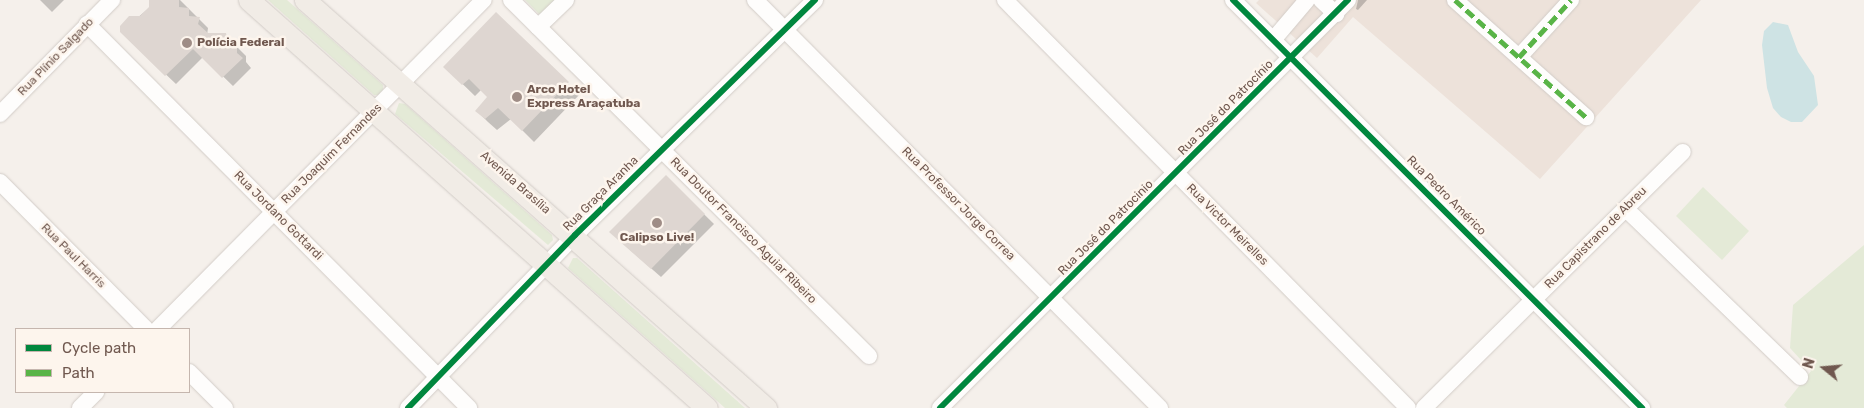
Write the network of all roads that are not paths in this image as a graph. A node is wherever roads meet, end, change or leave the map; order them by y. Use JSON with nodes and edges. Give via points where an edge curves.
{"nodes":[{"id":1,"x":112,"y":0,"type":"edge"},
{"id":2,"x":249,"y":0,"type":"edge"},
{"id":3,"x":305,"y":0,"type":"edge"},
{"id":4,"x":484,"y":0,"type":"edge"},
{"id":5,"x":511,"y":0,"type":"edge"},
{"id":6,"x":566,"y":0,"type":"edge"},
{"id":7,"x":755,"y":0,"type":"edge"},
{"id":8,"x":815,"y":0,"type":"edge"},
{"id":9,"x":1004,"y":0,"type":"edge"},
{"id":10,"x":1233,"y":0,"type":"edge"},
{"id":11,"x":1307,"y":0,"type":"edge"},
{"id":12,"x":1321,"y":0,"type":"edge"},
{"id":13,"x":1348,"y":0,"type":"edge"},
{"id":14,"x":1455,"y":0,"type":"edge"},
{"id":15,"x":1571,"y":0,"type":"edge"},
{"id":16,"x":1336,"y":14,"type":"junction"},
{"id":17,"x":87,"y":24,"type":"junction"},
{"id":18,"x":538,"y":27,"type":"junction"},
{"id":19,"x":785,"y":29,"type":"junction"},
{"id":20,"x":1273,"y":40,"type":"junction"},
{"id":21,"x":1519,"y":57,"type":"junction"},
{"id":22,"x":1292,"y":58,"type":"junction"},
{"id":23,"x":402,"y":84,"type":"junction"},
{"id":24,"x":374,"y":113,"type":"junction"},
{"id":25,"x":0,"y":114,"type":"edge"},
{"id":26,"x":1586,"y":117,"type":"dead end"},
{"id":27,"x":662,"y":150,"type":"junction"},
{"id":28,"x":1683,"y":152,"type":"dead end"},
{"id":29,"x":1176,"y":173,"type":"junction"},
{"id":30,"x":0,"y":182,"type":"edge"},
{"id":31,"x":1626,"y":208,"type":"junction"},
{"id":32,"x":274,"y":212,"type":"junction"},
{"id":33,"x":575,"y":235,"type":"junction"},
{"id":34,"x":546,"y":265,"type":"junction"},
{"id":35,"x":1052,"y":298,"type":"junction"},
{"id":36,"x":1534,"y":300,"type":"junction"},
{"id":37,"x":145,"y":328,"type":"edge"},
{"id":38,"x":159,"y":328,"type":"edge"},
{"id":39,"x":869,"y":356,"type":"dead end"},
{"id":40,"x":190,"y":373,"type":"edge"},
{"id":41,"x":438,"y":378,"type":"junction"},
{"id":42,"x":1800,"y":378,"type":"dead end"},
{"id":43,"x":95,"y":393,"type":"edge"},
{"id":44,"x":80,"y":408,"type":"edge"},
{"id":45,"x":225,"y":408,"type":"edge"},
{"id":46,"x":408,"y":408,"type":"edge"},
{"id":47,"x":469,"y":408,"type":"edge"},
{"id":48,"x":707,"y":408,"type":"edge"},
{"id":49,"x":766,"y":408,"type":"edge"},
{"id":50,"x":940,"y":408,"type":"edge"},
{"id":51,"x":1160,"y":408,"type":"edge"},
{"id":52,"x":1408,"y":408,"type":"edge"},
{"id":53,"x":1424,"y":408,"type":"edge"},
{"id":54,"x":1642,"y":408,"type":"edge"}],
"edges":[{"from":1,"to":17,"type":"street","name":"Rua Plínio Salgado"},
{"from":2,"to":24,"type":"main road"},
{"from":3,"to":23,"type":"main road","name":"Avenida Brasília"},
{"from":4,"to":23,"type":"street","name":"Rua Joaquim Fernandes"},
{"from":5,"to":18,"type":"street","name":"Rua Doutor Francisco Aguiar Ribeiro"},
{"from":6,"to":18,"type":"street"},
{"from":7,"to":19,"type":"street","name":"Rua Professor Jorge Correa"},
{"from":8,"to":19,"type":"street","name":"Rua Graça Aranha"},
{"from":9,"to":29,"type":"street","name":"Rua Victor Meirelles"},
{"from":10,"to":20,"type":"street","name":"Rua Pedro Américo"},
{"from":11,"to":20,"type":"street"},
{"from":12,"to":16,"type":"street"},
{"from":13,"to":16,"type":"street"},
{"from":14,"to":21,"type":"street"},
{"from":15,"to":21,"type":"street"},
{"from":16,"to":22,"type":"street"},
{"from":17,"to":25,"type":"street","name":"Rua Plínio Salgado"},
{"from":17,"to":32,"type":"street","name":"Rua Jordano Gottardi"},
{"from":18,"to":27,"type":"street","name":"Rua Doutor Francisco Aguiar Ribeiro"},
{"from":19,"to":27,"type":"street","name":"Rua Graça Aranha"},
{"from":19,"to":35,"type":"street","name":"Rua Professor Jorge Correa"},
{"from":20,"to":22,"type":"street","name":"Rua Pedro Américo"},
{"from":21,"to":26,"type":"street"},
{"from":22,"to":29,"type":"street","name":"Rua José do Patrocínio"},
{"from":22,"to":36,"type":"street","name":"Rua Pedro Américo"},
{"from":23,"to":24,"type":"street","name":"Rua Joaquim Fernandes"},
{"from":23,"to":33,"type":"main road","name":"Avenida Brasília"},
{"from":24,"to":32,"type":"street","name":"Rua Joaquim Fernandes"},
{"from":24,"to":34,"type":"main road"},
{"from":27,"to":33,"type":"street","name":"Rua Graça Aranha"},
{"from":27,"to":39,"type":"street","name":"Rua Doutor Francisco Aguiar Ribeiro"},
{"from":28,"to":31,"type":"street","name":"Rua Capistrano de Abreu"},
{"from":29,"to":35,"type":"street","name":"Rua José do Patrocinio"},
{"from":29,"to":52,"type":"street","name":"Rua Victor Meirelles"},
{"from":30,"to":37,"type":"street","name":"Rua Paul Harris"},
{"from":31,"to":36,"type":"street","name":"Rua Capistrano de Abreu"},
{"from":31,"to":42,"type":"street"},
{"from":32,"to":38,"type":"street","name":"Rua Joaquim Fernandes"},
{"from":32,"to":41,"type":"street","name":"Rua Jordano Gottardi"},
{"from":33,"to":34,"type":"street","name":"Rua Graça Aranha"},
{"from":33,"to":49,"type":"main road","name":"Avenida Brasília"},
{"from":34,"to":41,"type":"street","name":"Rua Graça Aranha"},
{"from":34,"to":48,"type":"main road"},
{"from":35,"to":50,"type":"street"},
{"from":35,"to":51,"type":"street","name":"Rua Professor Jorge Correa"},
{"from":36,"to":53,"type":"street","name":"Rua Capistrano de Abreu"},
{"from":36,"to":54,"type":"street","name":"Rua Pedro Américo"},
{"from":40,"to":45,"type":"street"},
{"from":41,"to":46,"type":"street","name":"Rua Graça Aranha"},
{"from":41,"to":47,"type":"street","name":"Rua Jordano Gottardi"},
{"from":43,"to":44,"type":"street"}]}
